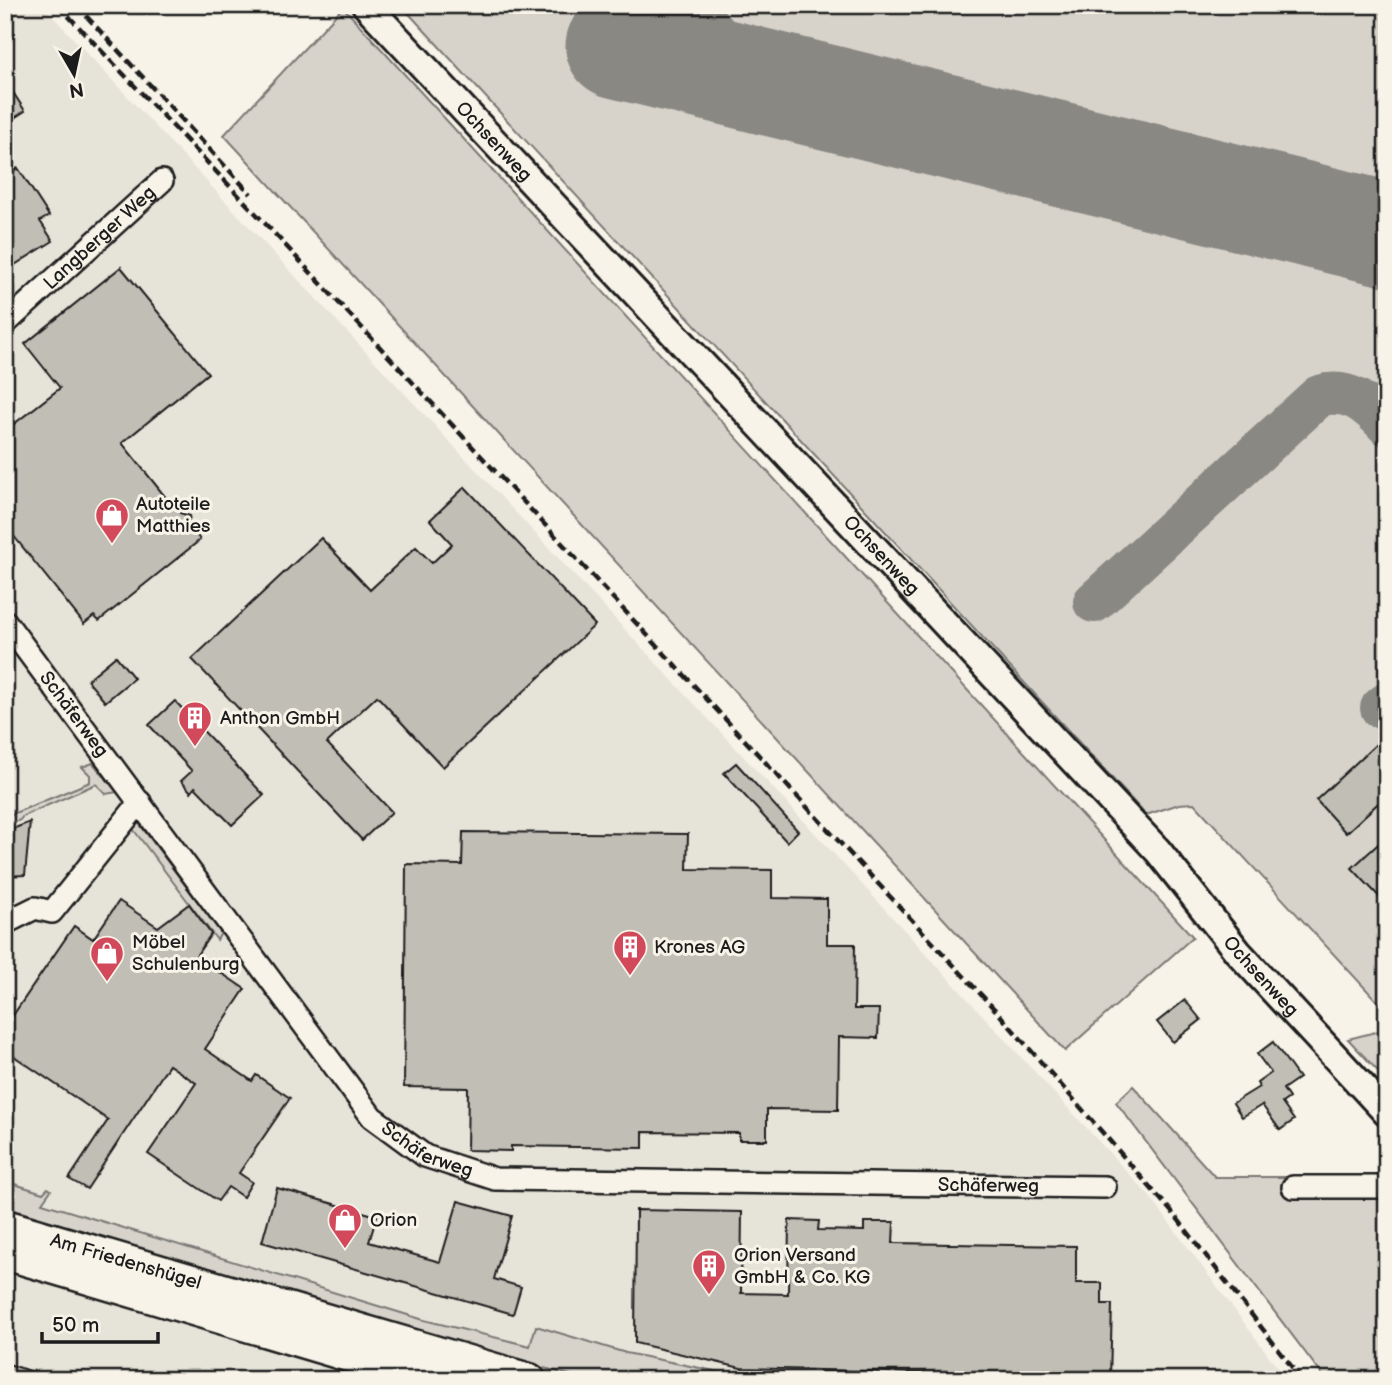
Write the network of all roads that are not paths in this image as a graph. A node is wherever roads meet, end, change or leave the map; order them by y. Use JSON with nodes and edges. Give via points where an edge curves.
{"nodes":[{"id":1,"x":366,"y":5,"type":"edge"},
{"id":2,"x":162,"y":180,"type":"dead end"},
{"id":3,"x":5,"y":324,"type":"edge"},
{"id":4,"x":5,"y":621,"type":"edge"},
{"id":5,"x":140,"y":802,"type":"junction"},
{"id":6,"x":5,"y":923,"type":"edge"},
{"id":7,"x":1387,"y":1112,"type":"edge"},
{"id":8,"x":1105,"y":1187,"type":"dead end"},
{"id":9,"x":1293,"y":1187,"type":"dead end"},
{"id":10,"x":1387,"y":1187,"type":"edge"},
{"id":11,"x":5,"y":1226,"type":"edge"},
{"id":12,"x":5,"y":1253,"type":"edge"},
{"id":13,"x":432,"y":1380,"type":"edge"},
{"id":14,"x":528,"y":1380,"type":"edge"}],
"edges":[{"from":1,"to":7,"type":"main road","name":"Ochsenweg","via":[[1158,851],[1238,952]]},
{"from":2,"to":3,"type":"street","name":"Langberger Weg"},
{"from":4,"to":5,"type":"street","name":"Schäferweg"},
{"from":5,"to":6,"type":"street","via":[[52,912],[35,908]]},
{"from":5,"to":8,"type":"street","name":"Schäferweg","via":[[372,1117],[425,1156],[495,1179]]},
{"from":9,"to":10,"type":"street"},
{"from":11,"to":14,"type":"highway","name":"Am Friedenshügel"},
{"from":12,"to":13,"type":"highway","name":"Am Friedenshügel"}]}
